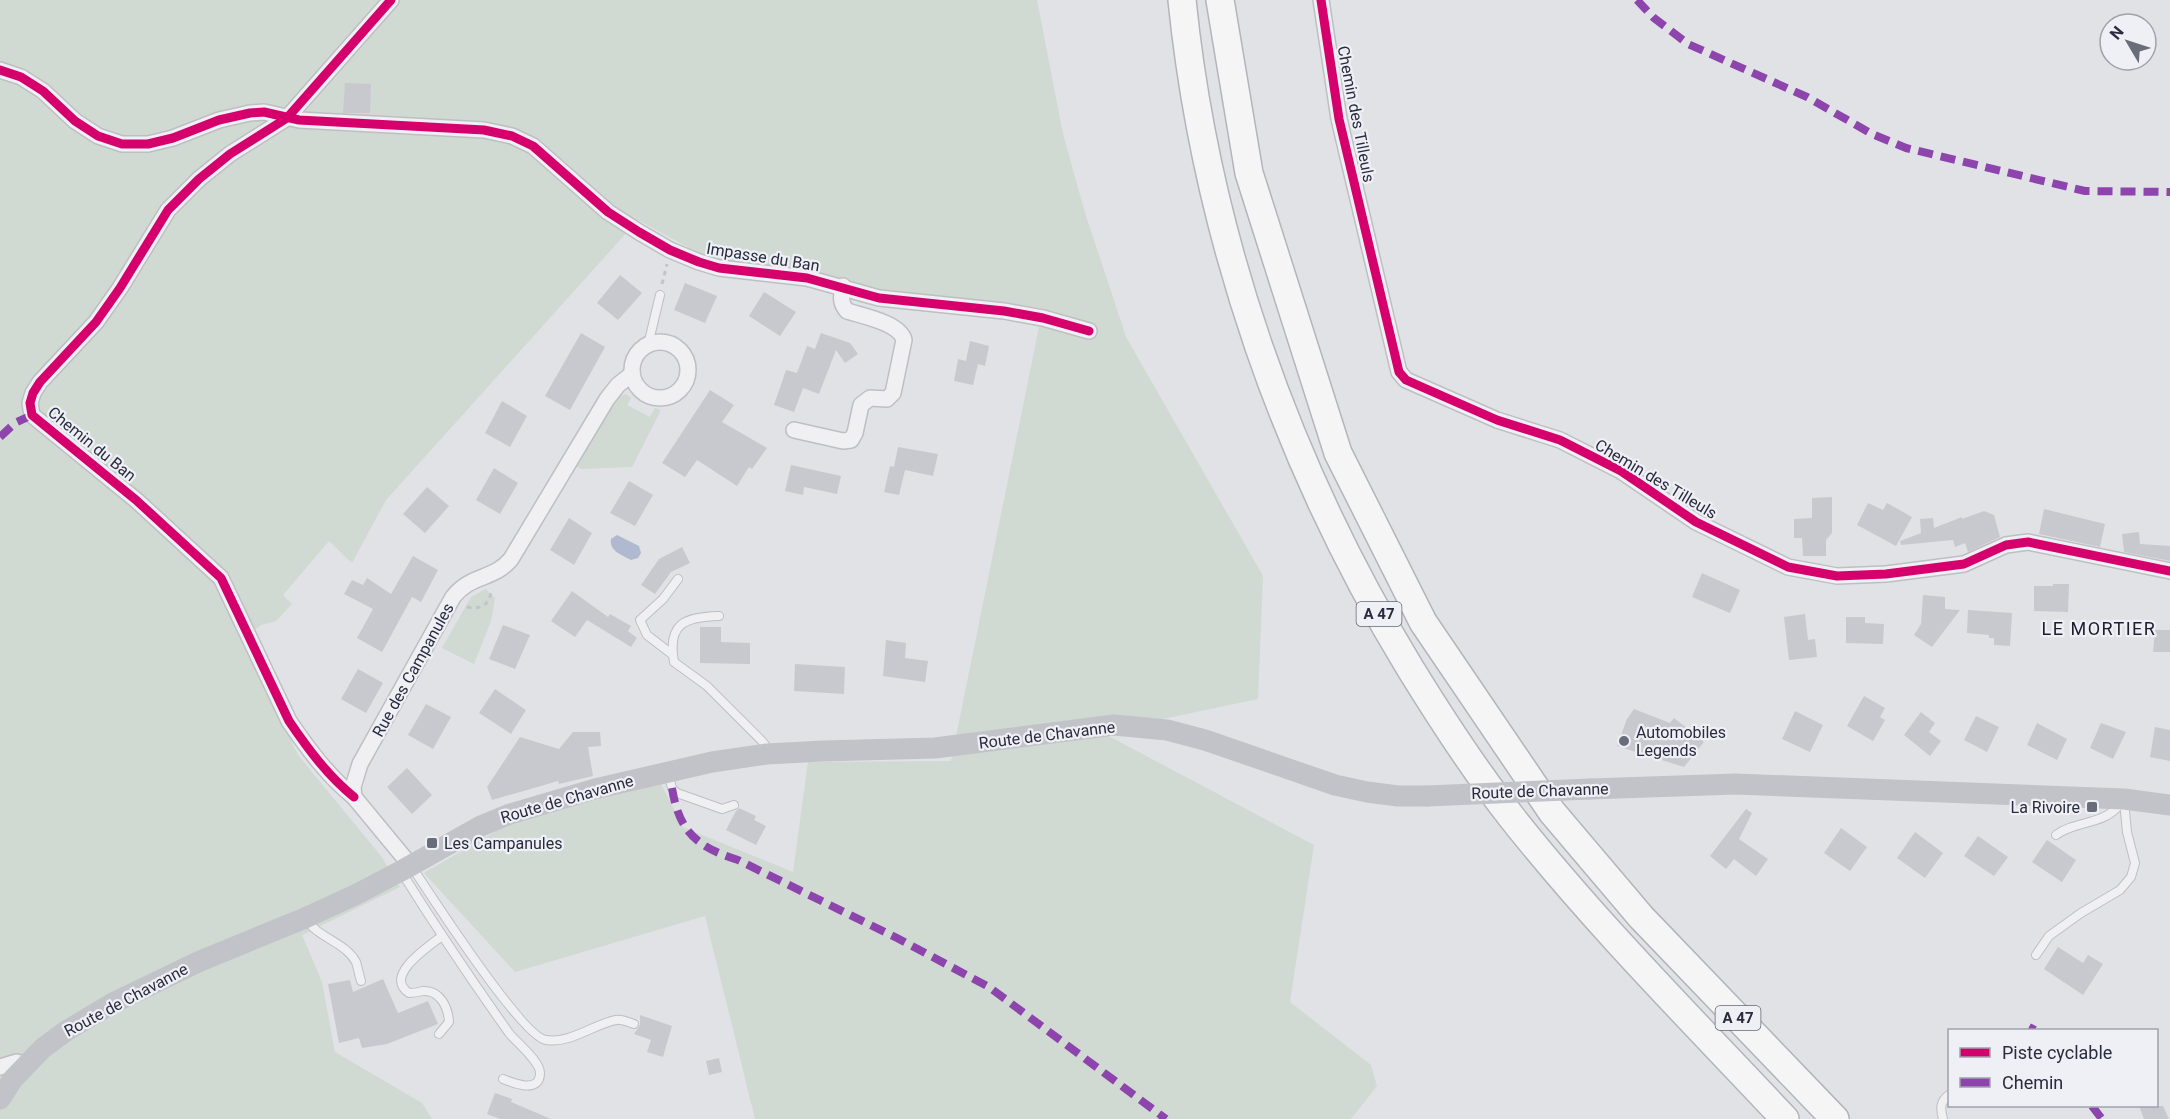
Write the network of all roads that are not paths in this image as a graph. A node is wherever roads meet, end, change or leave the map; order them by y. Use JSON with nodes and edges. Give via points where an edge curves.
{"nodes":[{"id":1,"x":391,"y":0,"type":"edge"},
{"id":2,"x":1182,"y":0,"type":"edge"},
{"id":3,"x":1220,"y":0,"type":"edge"},
{"id":4,"x":1321,"y":0,"type":"edge"},
{"id":5,"x":0,"y":70,"type":"edge"},
{"id":6,"x":287,"y":118,"type":"junction"},
{"id":7,"x":843,"y":286,"type":"junction"},
{"id":8,"x":660,"y":295,"type":"road end"},
{"id":9,"x":1089,"y":331,"type":"dead end"},
{"id":10,"x":648,"y":345,"type":"junction"},
{"id":11,"x":632,"y":374,"type":"junction"},
{"id":12,"x":794,"y":430,"type":"dead end"},
{"id":13,"x":2170,"y":571,"type":"edge"},
{"id":14,"x":678,"y":579,"type":"dead end"},
{"id":15,"x":719,"y":616,"type":"dead end"},
{"id":16,"x":673,"y":655,"type":"junction"},
{"id":17,"x":767,"y":754,"type":"junction"},
{"id":18,"x":668,"y":772,"type":"junction"},
{"id":19,"x":354,"y":797,"type":"junction"},
{"id":20,"x":2124,"y":800,"type":"junction"},
{"id":21,"x":734,"y":805,"type":"dead end"},
{"id":22,"x":2170,"y":805,"type":"edge"},
{"id":23,"x":2056,"y":835,"type":"dead end"},
{"id":24,"x":406,"y":869,"type":"junction"},
{"id":25,"x":305,"y":918,"type":"junction"},
{"id":26,"x":442,"y":936,"type":"junction"},
{"id":27,"x":2036,"y":955,"type":"dead end"},
{"id":28,"x":361,"y":981,"type":"dead end"},
{"id":29,"x":633,"y":1024,"type":"dead end"},
{"id":30,"x":439,"y":1035,"type":"dead end"},
{"id":31,"x":26,"y":1065,"type":"junction"},
{"id":32,"x":0,"y":1067,"type":"edge"},
{"id":33,"x":503,"y":1079,"type":"dead end"},
{"id":34,"x":1948,"y":1095,"type":"edge"},
{"id":35,"x":0,"y":1099,"type":"edge"},
{"id":36,"x":1785,"y":1119,"type":"edge"},
{"id":37,"x":1835,"y":1119,"type":"edge"},
{"id":38,"x":1942,"y":1119,"type":"edge"}],
"edges":[{"from":1,"to":6,"type":"street","name":"Chemin du Ban"},
{"from":2,"to":36,"type":"highway","number":"A 47","via":[[1196,99],[1230,252],[1276,396],[1303,464],[1359,579],[1437,712],[1512,818],[1618,942]]},
{"from":3,"to":37,"type":"highway","number":"A 47","via":[[1249,173],[1338,453],[1423,622],[1552,812],[1641,917]]},
{"from":4,"to":13,"type":"street","name":"Chemin des Tilleuls","via":[[1339,119],[1399,372],[1406,380],[1497,420],[1560,440],[1621,471],[1696,522],[1788,567],[1837,576],[1886,574],[1964,564],[2006,545],[2028,542]]},
{"from":5,"to":6,"type":"street","name":"Impasse du Ban","via":[[43,91],[98,136],[122,144],[165,140],[250,113]]},
{"from":6,"to":7,"type":"street","name":"Impasse du Ban","via":[[484,130],[512,136],[533,146],[608,212],[670,250],[719,268]]},
{"from":6,"to":19,"type":"street","name":"Chemin du Ban","via":[[230,154],[168,210],[96,322],[40,382],[30,403],[32,415],[136,500],[221,578],[289,721],[338,785]]},
{"from":7,"to":9,"type":"street","name":"Impasse du Ban","via":[[879,298],[1004,311]]},
{"from":7,"to":12,"type":"street","via":[[842,305],[847,311],[903,333],[893,393],[887,399],[870,398],[861,405],[851,440]]},
{"from":8,"to":10,"type":"lane"},
{"from":10,"to":11,"type":"street","name":"Rue des Campanules","via":[[635,357]]},
{"from":10,"to":11,"type":"street","via":[[675,346],[687,361],[687,380],[675,394],[657,399],[640,391]]},
{"from":11,"to":19,"type":"street","name":"Rue des Campanules","via":[[607,399],[512,559],[495,572],[465,584],[453,597],[360,764]]},
{"from":14,"to":16,"type":"lane","via":[[640,620],[647,635]]},
{"from":15,"to":16,"type":"lane","via":[[697,617],[681,625],[675,634]]},
{"from":16,"to":17,"type":"lane","via":[[680,668],[707,686],[762,741]]},
{"from":17,"to":18,"type":"main road","name":"Route de Chavanne"},
{"from":17,"to":20,"type":"main road","name":"Route de Chavanne","bridge":true,"via":[[935,748],[1114,725],[1167,730],[1335,785],[1398,796],[1736,784]]},
{"from":18,"to":21,"type":"lane","via":[[677,793],[722,809]]},
{"from":18,"to":24,"type":"main road","name":"Route de Chavanne","via":[[510,814]]},
{"from":19,"to":24,"type":"street"},
{"from":20,"to":22,"type":"main road","name":"Route de Chavanne"},
{"from":20,"to":23,"type":"lane","via":[[2113,812]]},
{"from":20,"to":27,"type":"lane","via":[[2135,863],[2131,877],[2120,890],[2054,932]]},
{"from":24,"to":25,"type":"main road","name":"Route de Chavanne"},
{"from":24,"to":26,"type":"lane"},
{"from":24,"to":29,"type":"lane","via":[[494,987],[541,1040],[563,1038],[615,1020]]},
{"from":25,"to":28,"type":"lane","via":[[311,928],[350,955]]},
{"from":25,"to":31,"type":"main road","name":"Route de Chavanne","via":[[198,962],[113,1004],[66,1031]]},
{"from":26,"to":30,"type":"lane","via":[[409,964],[400,982],[409,993],[424,991],[440,997],[449,1022]]},
{"from":26,"to":33,"type":"lane","via":[[540,1072],[534,1084],[527,1086]]},
{"from":31,"to":32,"type":"street","via":[[17,1062]]},
{"from":31,"to":35,"type":"main road","name":"Route de Chavanne"},
{"from":34,"to":38,"type":"lane","via":[[1940,1108]]}]}
